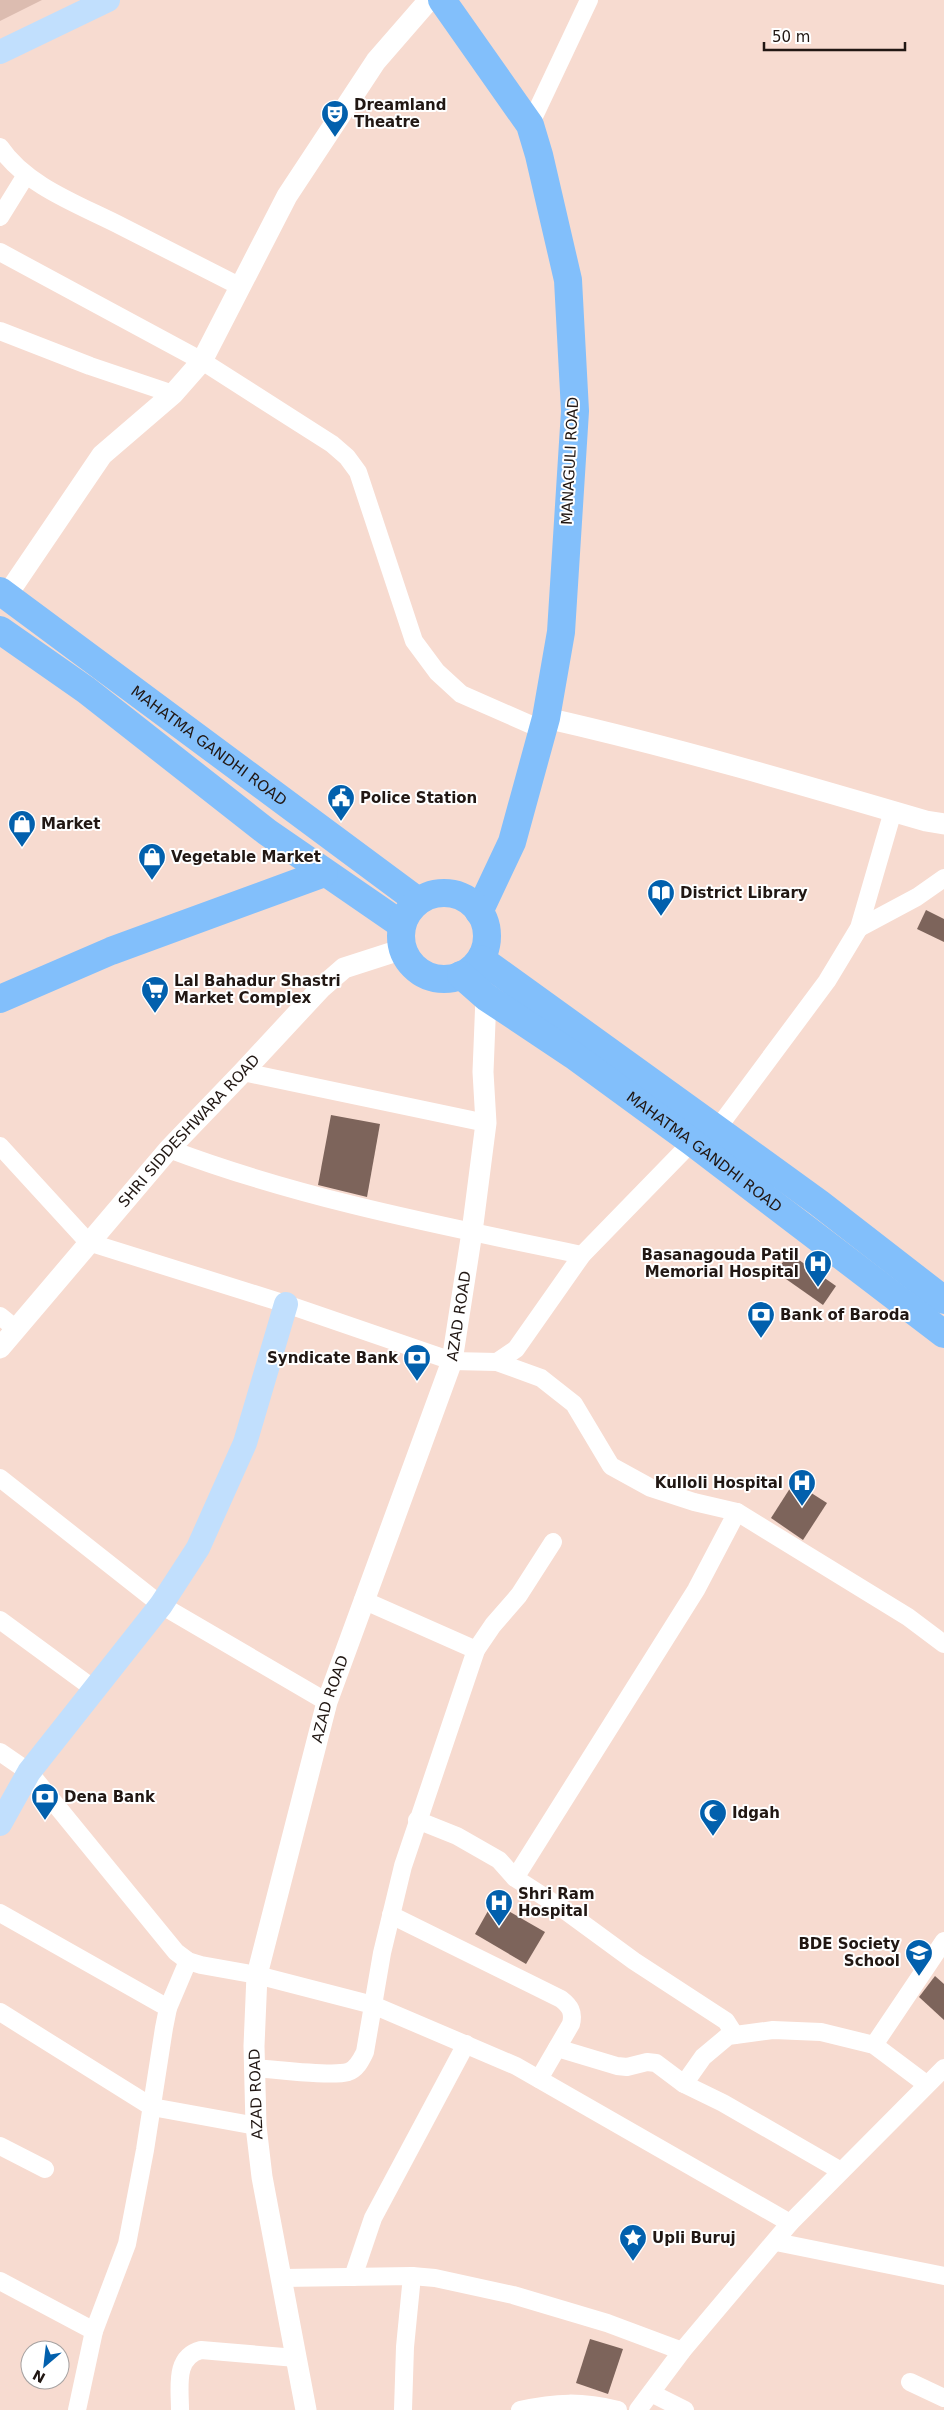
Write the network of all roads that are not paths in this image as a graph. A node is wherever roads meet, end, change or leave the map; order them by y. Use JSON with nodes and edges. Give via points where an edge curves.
{"nodes":[{"id":1,"x":108,"y":0,"type":"edge"},
{"id":2,"x":429,"y":0,"type":"edge"},
{"id":3,"x":442,"y":0,"type":"edge"},
{"id":4,"x":589,"y":0,"type":"edge"},
{"id":5,"x":0,"y":52,"type":"edge"},
{"id":6,"x":530,"y":125,"type":"junction"},
{"id":7,"x":0,"y":147,"type":"edge"},
{"id":8,"x":26,"y":174,"type":"junction"},
{"id":9,"x":0,"y":217,"type":"edge"},
{"id":10,"x":0,"y":252,"type":"edge"},
{"id":11,"x":241,"y":287,"type":"junction"},
{"id":12,"x":0,"y":331,"type":"edge"},
{"id":13,"x":202,"y":361,"type":"junction"},
{"id":14,"x":173,"y":394,"type":"junction"},
{"id":15,"x":3,"y":593,"type":"edge"},
{"id":16,"x":0,"y":630,"type":"edge"},
{"id":17,"x":544,"y":724,"type":"junction"},
{"id":18,"x":893,"y":812,"type":"junction"},
{"id":19,"x":944,"y":824,"type":"edge"},
{"id":20,"x":324,"y":873,"type":"junction"},
{"id":21,"x":944,"y":878,"type":"edge"},
{"id":22,"x":418,"y":901,"type":"junction"},
{"id":23,"x":480,"y":912,"type":"junction"},
{"id":24,"x":859,"y":928,"type":"junction"},
{"id":25,"x":402,"y":937,"type":"junction"},
{"id":26,"x":471,"y":967,"type":"junction"},
{"id":27,"x":486,"y":997,"type":"junction"},
{"id":28,"x":0,"y":999,"type":"edge"},
{"id":29,"x":243,"y":1072,"type":"junction"},
{"id":30,"x":486,"y":1123,"type":"junction"},
{"id":31,"x":717,"y":1129,"type":"junction"},
{"id":32,"x":692,"y":1142,"type":"junction"},
{"id":33,"x":0,"y":1146,"type":"edge"},
{"id":34,"x":169,"y":1149,"type":"junction"},
{"id":35,"x":472,"y":1232,"type":"junction"},
{"id":36,"x":88,"y":1242,"type":"junction"},
{"id":37,"x":582,"y":1255,"type":"junction"},
{"id":38,"x":944,"y":1300,"type":"edge"},
{"id":39,"x":286,"y":1304,"type":"junction"},
{"id":40,"x":8,"y":1323,"type":"edge"},
{"id":41,"x":944,"y":1334,"type":"edge"},
{"id":42,"x":0,"y":1348,"type":"edge"},
{"id":43,"x":452,"y":1361,"type":"junction"},
{"id":44,"x":497,"y":1362,"type":"junction"},
{"id":45,"x":0,"y":1478,"type":"edge"},
{"id":46,"x":736,"y":1512,"type":"junction"},
{"id":47,"x":553,"y":1542,"type":"dead end"},
{"id":48,"x":363,"y":1600,"type":"junction"},
{"id":49,"x":161,"y":1605,"type":"junction"},
{"id":50,"x":0,"y":1620,"type":"edge"},
{"id":51,"x":941,"y":1635,"type":"edge"},
{"id":52,"x":476,"y":1650,"type":"junction"},
{"id":53,"x":94,"y":1689,"type":"junction"},
{"id":54,"x":327,"y":1702,"type":"junction"},
{"id":55,"x":0,"y":1752,"type":"edge"},
{"id":56,"x":30,"y":1772,"type":"junction"},
{"id":57,"x":418,"y":1820,"type":"junction"},
{"id":58,"x":0,"y":1824,"type":"edge"},
{"id":59,"x":514,"y":1878,"type":"junction"},
{"id":60,"x":0,"y":1913,"type":"edge"},
{"id":61,"x":391,"y":1915,"type":"junction"},
{"id":62,"x":944,"y":1941,"type":"edge"},
{"id":63,"x":188,"y":1961,"type":"junction"},
{"id":64,"x":257,"y":1975,"type":"junction"},
{"id":65,"x":373,"y":2005,"type":"junction"},
{"id":66,"x":168,"y":2008,"type":"junction"},
{"id":67,"x":0,"y":2012,"type":"edge"},
{"id":68,"x":735,"y":2034,"type":"junction"},
{"id":69,"x":466,"y":2044,"type":"junction"},
{"id":70,"x":874,"y":2045,"type":"junction"},
{"id":71,"x":557,"y":2048,"type":"junction"},
{"id":72,"x":254,"y":2068,"type":"junction"},
{"id":73,"x":944,"y":2068,"type":"edge"},
{"id":74,"x":539,"y":2079,"type":"junction"},
{"id":75,"x":684,"y":2084,"type":"junction"},
{"id":76,"x":926,"y":2084,"type":"junction"},
{"id":77,"x":152,"y":2107,"type":"junction"},
{"id":78,"x":256,"y":2126,"type":"junction"},
{"id":79,"x":0,"y":2146,"type":"edge"},
{"id":80,"x":45,"y":2169,"type":"dead end"},
{"id":81,"x":841,"y":2171,"type":"junction"},
{"id":82,"x":790,"y":2223,"type":"junction"},
{"id":83,"x":776,"y":2242,"type":"junction"},
{"id":84,"x":412,"y":2276,"type":"junction"},
{"id":85,"x":944,"y":2276,"type":"edge"},
{"id":86,"x":354,"y":2277,"type":"junction"},
{"id":87,"x":282,"y":2278,"type":"junction"},
{"id":88,"x":0,"y":2281,"type":"edge"},
{"id":89,"x":94,"y":2331,"type":"junction"},
{"id":90,"x":682,"y":2351,"type":"junction"},
{"id":91,"x":296,"y":2358,"type":"junction"},
{"id":92,"x":910,"y":2382,"type":"dead end"},
{"id":93,"x":651,"y":2392,"type":"junction"},
{"id":94,"x":944,"y":2398,"type":"edge"},
{"id":95,"x":76,"y":2410,"type":"edge"},
{"id":96,"x":180,"y":2410,"type":"edge"},
{"id":97,"x":306,"y":2410,"type":"edge"},
{"id":98,"x":403,"y":2410,"type":"edge"},
{"id":99,"x":520,"y":2410,"type":"edge"},
{"id":100,"x":618,"y":2410,"type":"edge"},
{"id":101,"x":638,"y":2410,"type":"edge"},
{"id":102,"x":685,"y":2410,"type":"edge"}],
"edges":[{"from":1,"to":5,"type":"main road"},
{"from":2,"to":11,"type":"street","via":[[376,61],[292,188]]},
{"from":3,"to":6,"type":"main road","name":"MANAGULI ROAD"},
{"from":4,"to":6,"type":"street"},
{"from":6,"to":17,"type":"main road","name":"MANAGULI ROAD","via":[[568,280],[575,411],[561,632]]},
{"from":7,"to":8,"type":"street"},
{"from":8,"to":9,"type":"street"},
{"from":8,"to":11,"type":"street","via":[[57,194]]},
{"from":10,"to":13,"type":"street"},
{"from":11,"to":13,"type":"street"},
{"from":12,"to":14,"type":"street"},
{"from":13,"to":14,"type":"street"},
{"from":13,"to":17,"type":"street","via":[[332,444],[347,457],[358,472],[414,641],[437,672],[461,694]]},
{"from":14,"to":15,"type":"street","via":[[102,455]]},
{"from":15,"to":22,"type":"main road","name":"MAHATMA GANDHI ROAD"},
{"from":16,"to":20,"type":"main road","name":"MAHATMA GANDHI ROAD","via":[[86,690]]},
{"from":17,"to":18,"type":"street","via":[[621,735]]},
{"from":17,"to":23,"type":"main road","name":"MANAGULI ROAD","via":[[512,842]]},
{"from":18,"to":19,"type":"street"},
{"from":18,"to":24,"type":"street"},
{"from":20,"to":25,"type":"main road","name":"MAHATMA GANDHI ROAD"},
{"from":20,"to":28,"type":"main road","via":[[111,951]]},
{"from":21,"to":24,"type":"street","via":[[917,897]]},
{"from":22,"to":23,"type":"main road","via":[[433,894],[451,893],[467,899]]},
{"from":22,"to":25,"type":"main road","via":[[406,914]]},
{"from":23,"to":26,"type":"main road","via":[[486,927],[487,943]]},
{"from":24,"to":31,"type":"street","via":[[827,980]]},
{"from":25,"to":26,"type":"main road","via":[[408,960],[426,975],[450,978]]},
{"from":25,"to":29,"type":"street","name":"SHRI SIDDESHWARA ROAD","via":[[344,968],[320,988]]},
{"from":26,"to":27,"type":"main road","name":"MAHATMA GANDHI ROAD"},
{"from":26,"to":31,"type":"main road","name":"MAHATMA GANDHI ROAD"},
{"from":27,"to":30,"type":"street","name":"AZAD ROAD","via":[[483,1072]]},
{"from":27,"to":32,"type":"main road","name":"MAHATMA GANDHI ROAD"},
{"from":29,"to":30,"type":"street"},
{"from":29,"to":34,"type":"street","name":"SHRI SIDDESHWARA ROAD"},
{"from":30,"to":35,"type":"street","name":"AZAD ROAD"},
{"from":31,"to":38,"type":"main road","name":"MAHATMA GANDHI ROAD"},
{"from":32,"to":37,"type":"street"},
{"from":32,"to":41,"type":"main road","name":"MAHATMA GANDHI ROAD"},
{"from":33,"to":36,"type":"street"},
{"from":34,"to":35,"type":"street","via":[[219,1168],[308,1193]]},
{"from":34,"to":36,"type":"street","name":"SHRI SIDDESHWARA ROAD"},
{"from":35,"to":37,"type":"street"},
{"from":35,"to":43,"type":"street","name":"AZAD ROAD"},
{"from":36,"to":39,"type":"street"},
{"from":36,"to":40,"type":"street","name":"SHRI SIDDESHWARA ROAD"},
{"from":37,"to":44,"type":"street","via":[[516,1349]]},
{"from":39,"to":43,"type":"street"},
{"from":39,"to":49,"type":"main road","via":[[245,1443],[198,1548]]},
{"from":40,"to":42,"type":"street","name":"SHRI SIDDESHWARA ROAD"},
{"from":43,"to":44,"type":"street"},
{"from":43,"to":48,"type":"street","name":"AZAD ROAD"},
{"from":44,"to":46,"type":"street","via":[[541,1378],[574,1404],[611,1466],[651,1488]]},
{"from":45,"to":49,"type":"street"},
{"from":46,"to":51,"type":"street"},
{"from":46,"to":59,"type":"street","via":[[696,1590]]},
{"from":47,"to":52,"type":"street","via":[[519,1595]]},
{"from":48,"to":52,"type":"street"},
{"from":48,"to":54,"type":"street","name":"AZAD ROAD"},
{"from":49,"to":53,"type":"main road"},
{"from":49,"to":54,"type":"street"},
{"from":50,"to":53,"type":"street"},
{"from":52,"to":57,"type":"street"},
{"from":53,"to":56,"type":"main road"},
{"from":54,"to":64,"type":"street","name":"AZAD ROAD"},
{"from":55,"to":56,"type":"street"},
{"from":56,"to":58,"type":"main road"},
{"from":56,"to":63,"type":"street","via":[[176,1952]]},
{"from":57,"to":59,"type":"street","via":[[499,1860]]},
{"from":57,"to":61,"type":"street"},
{"from":59,"to":68,"type":"street","via":[[726,2021]]},
{"from":60,"to":66,"type":"street"},
{"from":61,"to":65,"type":"street"},
{"from":61,"to":71,"type":"street","via":[[569,2005],[573,2016],[571,2024]]},
{"from":62,"to":70,"type":"street"},
{"from":63,"to":64,"type":"street"},
{"from":63,"to":66,"type":"street"},
{"from":64,"to":65,"type":"street"},
{"from":64,"to":72,"type":"street","name":"AZAD ROAD"},
{"from":65,"to":69,"type":"street"},
{"from":65,"to":72,"type":"street","via":[[365,2052],[359,2065],[348,2072]]},
{"from":66,"to":77,"type":"street"},
{"from":67,"to":77,"type":"street"},
{"from":68,"to":70,"type":"street","via":[[773,2030],[821,2032]]},
{"from":68,"to":75,"type":"street","via":[[703,2057]]},
{"from":69,"to":74,"type":"street"},
{"from":69,"to":86,"type":"street","via":[[374,2218]]},
{"from":70,"to":76,"type":"street"},
{"from":71,"to":74,"type":"street"},
{"from":71,"to":75,"type":"street","via":[[617,2066],[656,2063]]},
{"from":72,"to":78,"type":"street","name":"AZAD ROAD"},
{"from":73,"to":76,"type":"street"},
{"from":74,"to":82,"type":"street"},
{"from":75,"to":81,"type":"street","via":[[731,2107]]},
{"from":76,"to":81,"type":"street"},
{"from":77,"to":78,"type":"street"},
{"from":77,"to":89,"type":"street","via":[[128,2244]]},
{"from":78,"to":87,"type":"street","name":"AZAD ROAD","via":[[262,2177]]},
{"from":79,"to":80,"type":"street"},
{"from":81,"to":82,"type":"street"},
{"from":82,"to":83,"type":"street"},
{"from":83,"to":85,"type":"street"},
{"from":83,"to":90,"type":"street"},
{"from":84,"to":86,"type":"street"},
{"from":84,"to":90,"type":"street","via":[[513,2295],[607,2323]]},
{"from":84,"to":98,"type":"street"},
{"from":86,"to":87,"type":"street"},
{"from":87,"to":91,"type":"street","name":"AZAD ROAD"},
{"from":88,"to":89,"type":"street"},
{"from":89,"to":95,"type":"street"},
{"from":90,"to":93,"type":"street"},
{"from":91,"to":96,"type":"street","via":[[201,2350],[190,2353],[181,2372]]},
{"from":91,"to":97,"type":"street","name":"AZAD ROAD"},
{"from":92,"to":94,"type":"street"},
{"from":93,"to":101,"type":"street"},
{"from":93,"to":102,"type":"street"},
{"from":99,"to":100,"type":"street","via":[[560,2402]]}]}
